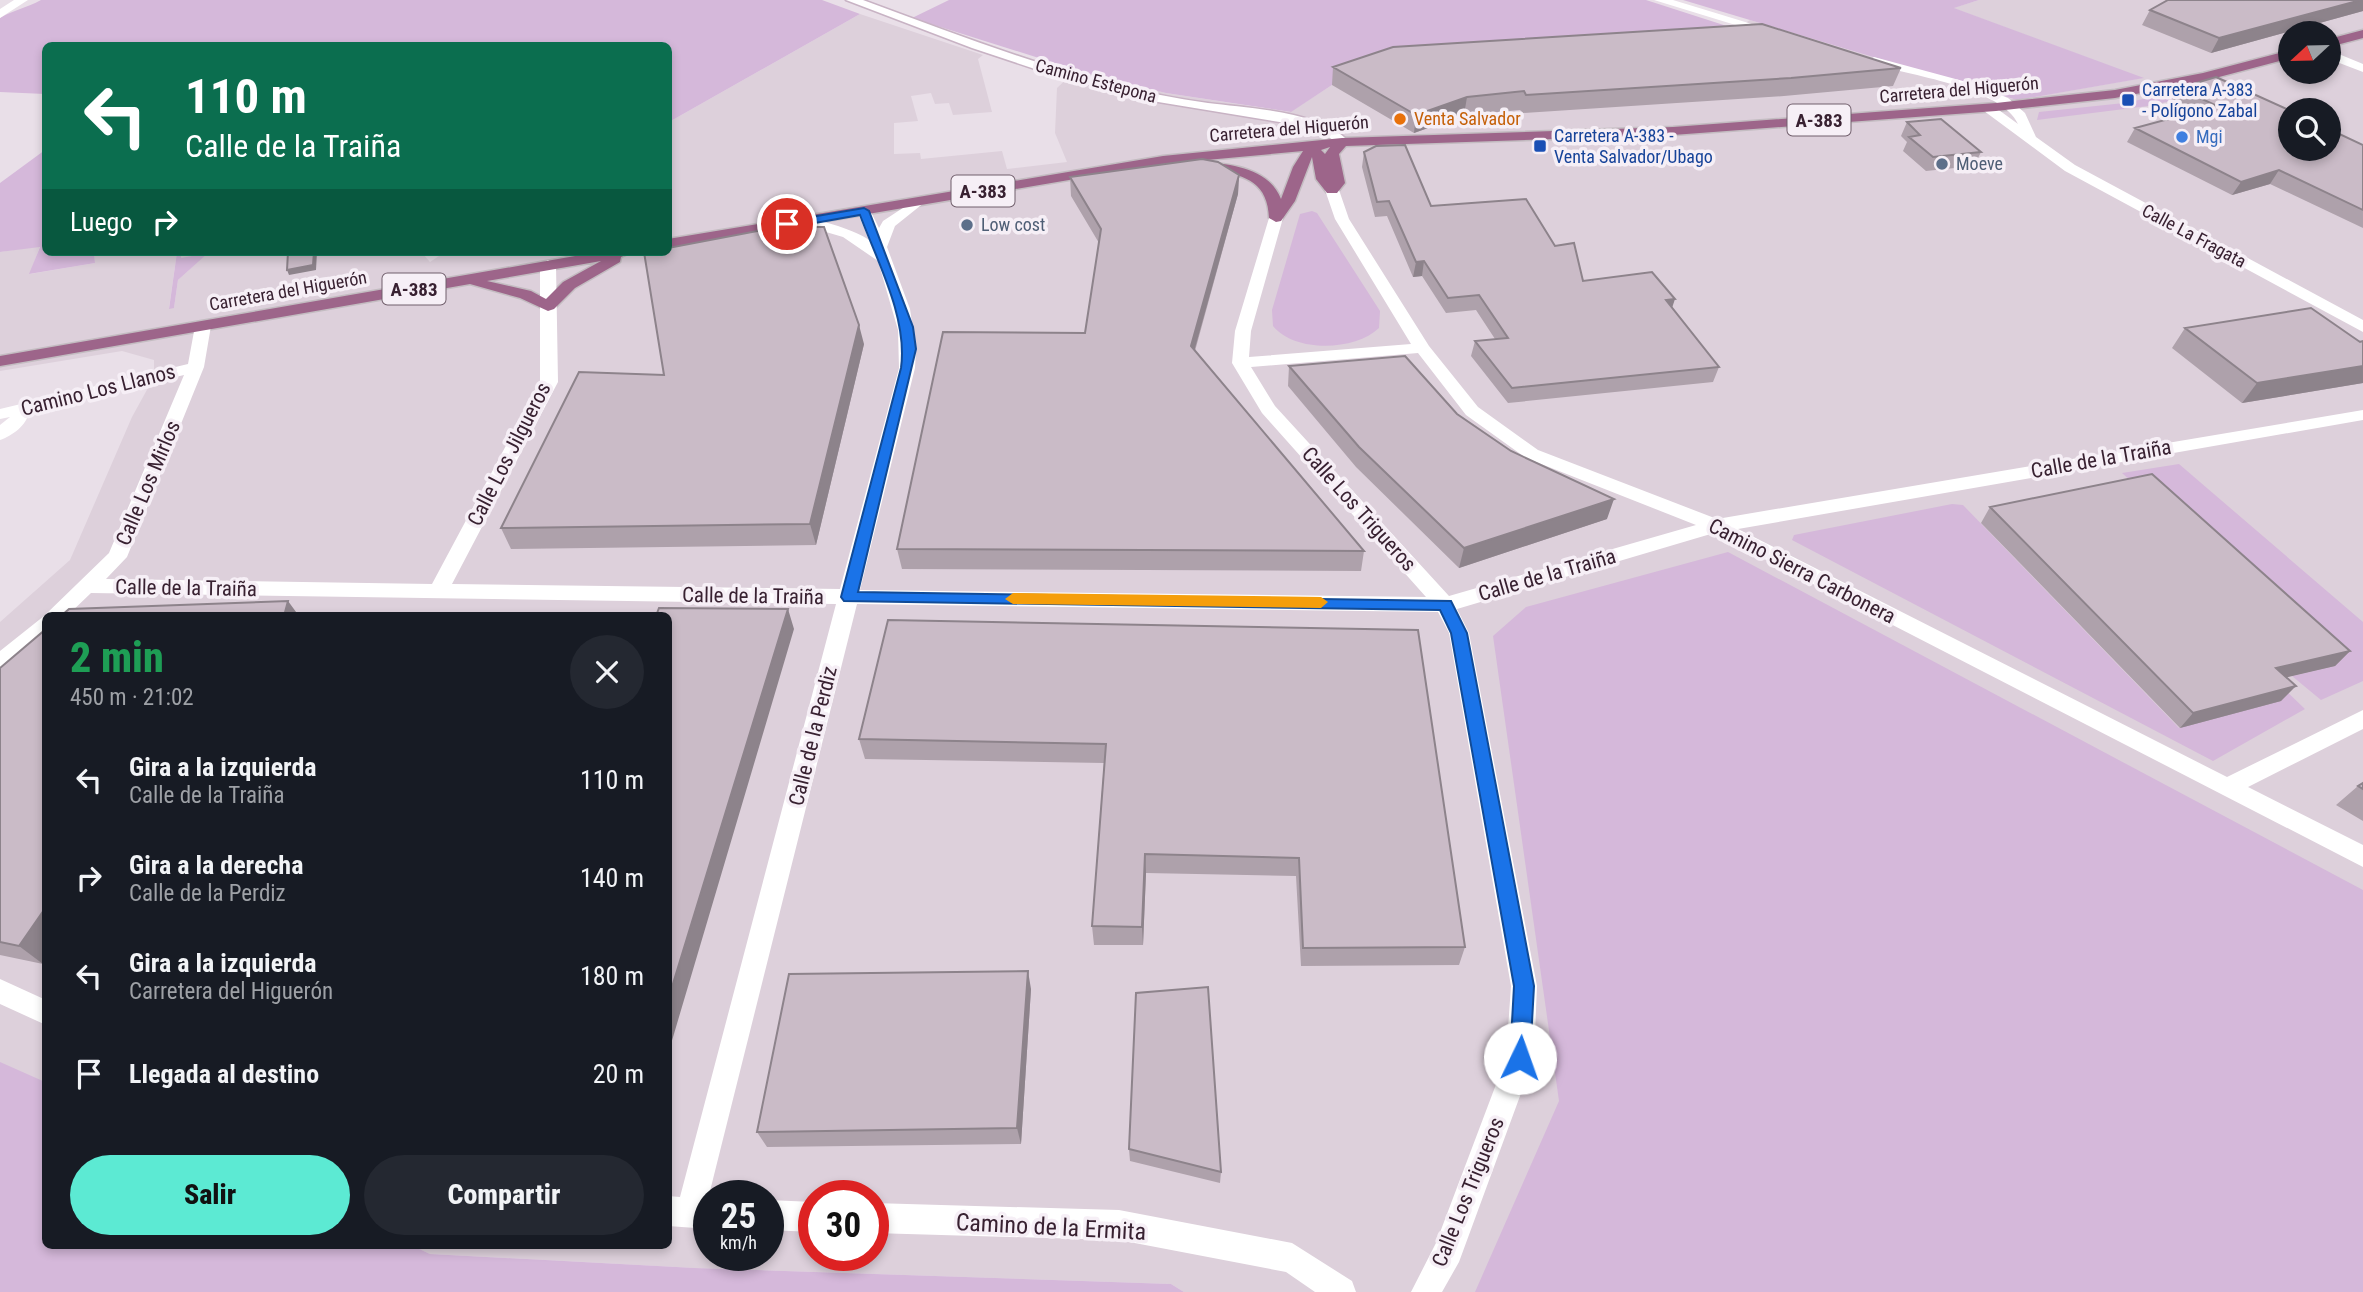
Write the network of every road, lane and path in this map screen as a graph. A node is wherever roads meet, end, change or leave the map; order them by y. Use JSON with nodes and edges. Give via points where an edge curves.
{"nodes":[{"id":1,"x":22,"y":0,"type":"edge"},
{"id":2,"x":852,"y":0,"type":"edge"},
{"id":3,"x":1660,"y":0,"type":"edge"},
{"id":4,"x":0,"y":14,"type":"edge"},
{"id":5,"x":2363,"y":34,"type":"edge"},
{"id":6,"x":1782,"y":35,"type":"edge"},
{"id":7,"x":2342,"y":40,"type":"edge"},
{"id":8,"x":2278,"y":57,"type":"edge"},
{"id":9,"x":1861,"y":58,"type":"edge"},
{"id":10,"x":2342,"y":59,"type":"edge"},
{"id":11,"x":2363,"y":68,"type":"edge"},
{"id":12,"x":2204,"y":77,"type":"junction"},
{"id":13,"x":2229,"y":89,"type":"edge"},
{"id":14,"x":2011,"y":106,"type":"junction"},
{"id":15,"x":1987,"y":108,"type":"junction"},
{"id":16,"x":2030,"y":139,"type":"junction"},
{"id":17,"x":1342,"y":142,"type":"junction"},
{"id":18,"x":1311,"y":146,"type":"junction"},
{"id":19,"x":1089,"y":173,"type":"junction"},
{"id":20,"x":1293,"y":188,"type":"junction"},
{"id":21,"x":1333,"y":194,"type":"junction"},
{"id":22,"x":918,"y":202,"type":"junction"},
{"id":23,"x":864,"y":211,"type":"junction"},
{"id":24,"x":1276,"y":218,"type":"junction"},
{"id":25,"x":787,"y":224,"type":"junction"},
{"id":26,"x":672,"y":243,"type":"edge"},
{"id":27,"x":881,"y":254,"type":"junction"},
{"id":28,"x":601,"y":256,"type":"edge"},
{"id":29,"x":622,"y":256,"type":"edge"},
{"id":30,"x":548,"y":265,"type":"junction"},
{"id":31,"x":464,"y":280,"type":"junction"},
{"id":32,"x":548,"y":306,"type":"junction"},
{"id":33,"x":203,"y":326,"type":"junction"},
{"id":34,"x":2363,"y":327,"type":"edge"},
{"id":35,"x":1422,"y":348,"type":"junction"},
{"id":36,"x":0,"y":361,"type":"edge"},
{"id":37,"x":1240,"y":363,"type":"junction"},
{"id":38,"x":196,"y":367,"type":"junction"},
{"id":39,"x":21,"y":409,"type":"junction"},
{"id":40,"x":0,"y":414,"type":"edge"},
{"id":41,"x":2363,"y":415,"type":"edge"},
{"id":42,"x":0,"y":433,"type":"edge"},
{"id":43,"x":1716,"y":526,"type":"junction"},
{"id":44,"x":89,"y":586,"type":"junction"},
{"id":45,"x":438,"y":592,"type":"junction"},
{"id":46,"x":849,"y":597,"type":"junction"},
{"id":47,"x":1445,"y":605,"type":"junction"},
{"id":48,"x":59,"y":612,"type":"edge"},
{"id":49,"x":42,"y":627,"type":"edge"},
{"id":50,"x":0,"y":663,"type":"edge"},
{"id":51,"x":2363,"y":719,"type":"edge"},
{"id":52,"x":2228,"y":787,"type":"junction"},
{"id":53,"x":2363,"y":857,"type":"edge"},
{"id":54,"x":0,"y":991,"type":"edge"},
{"id":55,"x":42,"y":1011,"type":"edge"},
{"id":56,"x":689,"y":1213,"type":"edge"},
{"id":57,"x":889,"y":1218,"type":"edge"},
{"id":58,"x":1341,"y":1292,"type":"edge"},
{"id":59,"x":1426,"y":1292,"type":"edge"}],
"edges":[{"from":1,"to":4,"type":"street"},
{"from":2,"to":17,"type":"street","name":"Camino Estepona","via":[[1104,85],[1186,104],[1304,122],[1331,131]]},
{"from":3,"to":6,"type":"street"},
{"from":5,"to":7,"type":"main road"},
{"from":8,"to":12,"type":"main road","name":"Carretera del Higuerón","number":"A-383"},
{"from":9,"to":14,"type":"street","via":[[1979,91]]},
{"from":10,"to":11,"type":"street"},
{"from":12,"to":13,"type":"street"},
{"from":12,"to":14,"type":"main road","name":"Carretera del Higuerón","number":"A-383"},
{"from":14,"to":15,"type":"main road","name":"Carretera del Higuerón","number":"A-383"},
{"from":14,"to":16,"type":"street","name":"Calle La Fragata"},
{"from":15,"to":16,"type":"street","name":"Calle La Fragata"},
{"from":15,"to":17,"type":"main road","name":"Carretera del Higuerón","number":"A-383","via":[[1673,131]]},
{"from":16,"to":34,"type":"street","name":"Calle La Fragata","via":[[2106,189]]},
{"from":17,"to":18,"type":"main road","name":"Carretera del Higuerón","number":"A-383"},
{"from":17,"to":21,"type":"main road","via":[[1332,153],[1338,183]]},
{"from":18,"to":19,"type":"main road","name":"Carretera del Higuerón","number":"A-383","via":[[1163,160]]},
{"from":18,"to":20,"type":"main road"},
{"from":18,"to":21,"type":"main road","via":[[1319,155],[1323,179]]},
{"from":19,"to":22,"type":"main road","name":"Carretera del Higuerón","number":"A-383"},
{"from":19,"to":24,"type":"main road","via":[[1172,166],[1232,169],[1252,176],[1271,191],[1277,204]]},
{"from":20,"to":21,"type":"main road","via":[[1317,183]]},
{"from":20,"to":24,"type":"main road"},
{"from":21,"to":35,"type":"street","name":"Camino Sierra Carbonera","via":[[1358,246]]},
{"from":22,"to":23,"type":"main road","name":"Carretera del Higuerón","number":"A-383"},
{"from":22,"to":27,"type":"street","via":[[888,224]]},
{"from":23,"to":25,"type":"main road","name":"Carretera del Higuerón","number":"A-383"},
{"from":23,"to":27,"type":"street","name":"Calle de la Perdiz"},
{"from":24,"to":37,"type":"street","via":[[1243,331]]},
{"from":25,"to":26,"type":"main road","name":"Carretera del Higuerón","number":"A-383"},
{"from":25,"to":27,"type":"street","via":[[836,228]]},
{"from":27,"to":46,"type":"street","name":"Calle de la Perdiz","via":[[907,327],[910,349]]},
{"from":28,"to":30,"type":"main road","name":"Carretera del Higuerón","number":"A-383"},
{"from":29,"to":32,"type":"main road","via":[[569,285]]},
{"from":30,"to":31,"type":"main road","name":"Carretera del Higuerón","number":"A-383"},
{"from":30,"to":32,"type":"street","name":"Calle Los Jilgueros"},
{"from":31,"to":32,"type":"main road","via":[[525,294]]},
{"from":31,"to":33,"type":"main road","name":"Carretera del Higuerón","number":"A-383"},
{"from":32,"to":45,"type":"street","name":"Calle Los Jilgueros","via":[[549,382]]},
{"from":33,"to":36,"type":"main road","name":"Carretera del Higuerón","number":"A-383"},
{"from":33,"to":38,"type":"street","name":"Calle Los Mirlos"},
{"from":35,"to":37,"type":"street"},
{"from":35,"to":43,"type":"street","name":"Camino Sierra Carbonera","via":[[1472,411],[1532,454]]},
{"from":37,"to":47,"type":"street","name":"Calle Los Trigueros","via":[[1268,409]]},
{"from":38,"to":39,"type":"street","name":"Camino Los Llanos"},
{"from":38,"to":44,"type":"street","name":"Calle Los Mirlos","via":[[117,557]]},
{"from":39,"to":40,"type":"street","name":"Camino Los Llanos"},
{"from":39,"to":42,"type":"street","via":[[19,419]]},
{"from":41,"to":43,"type":"street","name":"Calle de la Traiña"},
{"from":43,"to":47,"type":"street","name":"Calle de la Traiña"},
{"from":43,"to":52,"type":"street","name":"Camino Sierra Carbonera"},
{"from":44,"to":45,"type":"street","name":"Calle de la Traiña"},
{"from":44,"to":48,"type":"street","name":"Calle Los Mirlos"},
{"from":45,"to":46,"type":"street","name":"Calle de la Traiña"},
{"from":46,"to":47,"type":"street","name":"Calle de la Traiña"},
{"from":46,"to":56,"type":"street","name":"Calle de la Perdiz"},
{"from":47,"to":59,"type":"street","name":"Calle Los Trigueros","via":[[1459,633],[1524,986],[1520,1058],[1448,1251]]},
{"from":49,"to":50,"type":"street"},
{"from":51,"to":52,"type":"street"},
{"from":52,"to":53,"type":"street","name":"Camino Sierra Carbonera"},
{"from":54,"to":55,"type":"street"},
{"from":57,"to":58,"type":"street","name":"Camino de la Ermita","via":[[1119,1225],[1292,1258]]}]}
